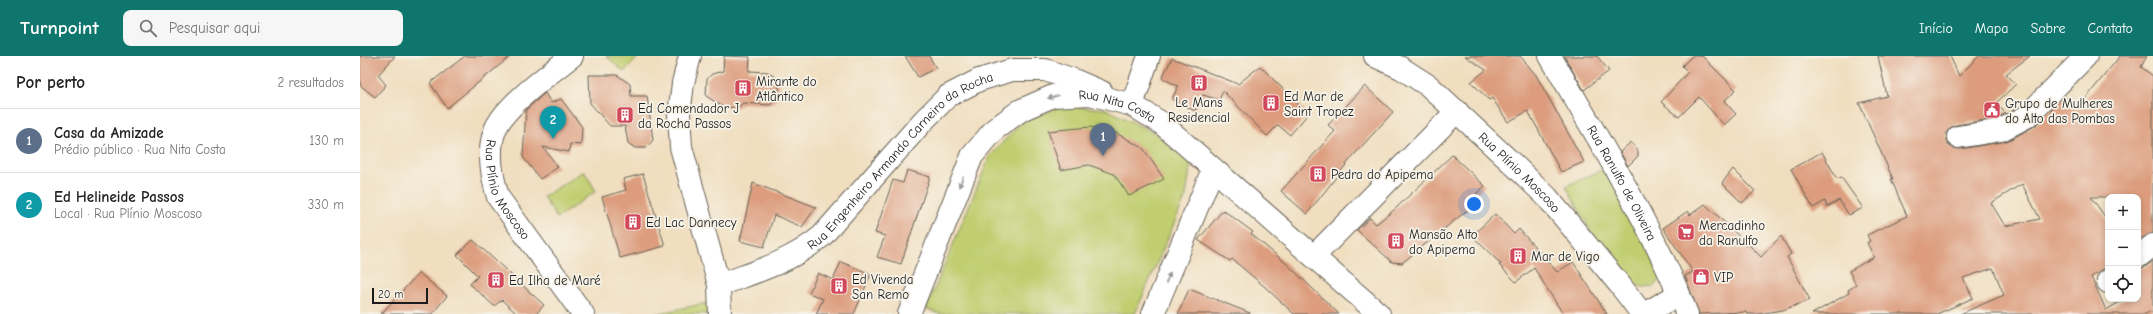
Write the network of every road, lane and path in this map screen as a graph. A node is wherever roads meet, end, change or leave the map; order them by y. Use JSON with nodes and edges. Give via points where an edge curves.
{"nodes":[{"id":1,"x":572,"y":56,"type":"edge"},
{"id":2,"x":690,"y":56,"type":"edge"},
{"id":3,"x":1150,"y":56,"type":"edge"},
{"id":4,"x":1375,"y":56,"type":"edge"},
{"id":5,"x":1550,"y":56,"type":"edge"},
{"id":6,"x":2082,"y":57,"type":"edge"},
{"id":7,"x":1132,"y":105,"type":"junction"},
{"id":8,"x":1457,"y":111,"type":"junction"},
{"id":9,"x":1958,"y":137,"type":"dead end"},
{"id":10,"x":1213,"y":169,"type":"junction"},
{"id":11,"x":2153,"y":245,"type":"edge"},
{"id":12,"x":2141,"y":255,"type":"edge"},
{"id":13,"x":1314,"y":256,"type":"junction"},
{"id":14,"x":719,"y":285,"type":"junction"},
{"id":15,"x":1679,"y":294,"type":"junction"},
{"id":16,"x":583,"y":314,"type":"edge"},
{"id":17,"x":720,"y":314,"type":"edge"},
{"id":18,"x":909,"y":314,"type":"edge"},
{"id":19,"x":1153,"y":314,"type":"edge"},
{"id":20,"x":1379,"y":314,"type":"edge"},
{"id":21,"x":1643,"y":314,"type":"edge"},
{"id":22,"x":1687,"y":314,"type":"edge"}],
"edges":[{"from":1,"to":16,"type":"street","name":"Rua Plínio Moscoso","via":[[513,104],[495,130],[492,175],[498,197]]},
{"from":2,"to":14,"type":"street","via":[[679,115],[681,147]]},
{"from":3,"to":7,"type":"street"},
{"from":4,"to":8,"type":"street","name":"Rua Plínio Moscoso","via":[[1401,68],[1429,86]]},
{"from":5,"to":15,"type":"street","name":"Rua Ranulfo de Oliveira","via":[[1625,184]]},
{"from":6,"to":9,"type":"street","via":[[2026,116],[2001,130]]},
{"from":7,"to":10,"type":"street","name":"Rua Nita Costa","via":[[1160,122]]},
{"from":7,"to":14,"type":"street","name":"Rua Engenheiro Armando Carneiro da Rocha","via":[[1045,70],[1012,70],[979,80],[948,96],[923,120],[822,236],[805,250],[782,262]]},
{"from":7,"to":18,"type":"street","name":"Rua Nita Costa","one_way":true,"via":[[1090,94],[1054,96],[1021,110],[995,129],[972,156]]},
{"from":8,"to":13,"type":"street"},
{"from":8,"to":21,"type":"street","name":"Rua Plínio Moscoso","via":[[1547,197]]},
{"from":10,"to":13,"type":"street","name":"Rua Nita Costa"},
{"from":19,"to":10,"type":"street","one_way":true},
{"from":11,"to":12,"type":"street"},
{"from":13,"to":20,"type":"street","name":"Rua Nita Costa"},
{"from":14,"to":17,"type":"street"},
{"from":15,"to":21,"type":"street"},
{"from":15,"to":22,"type":"street","name":"Rua Ranulfo de Oliveira"}]}
